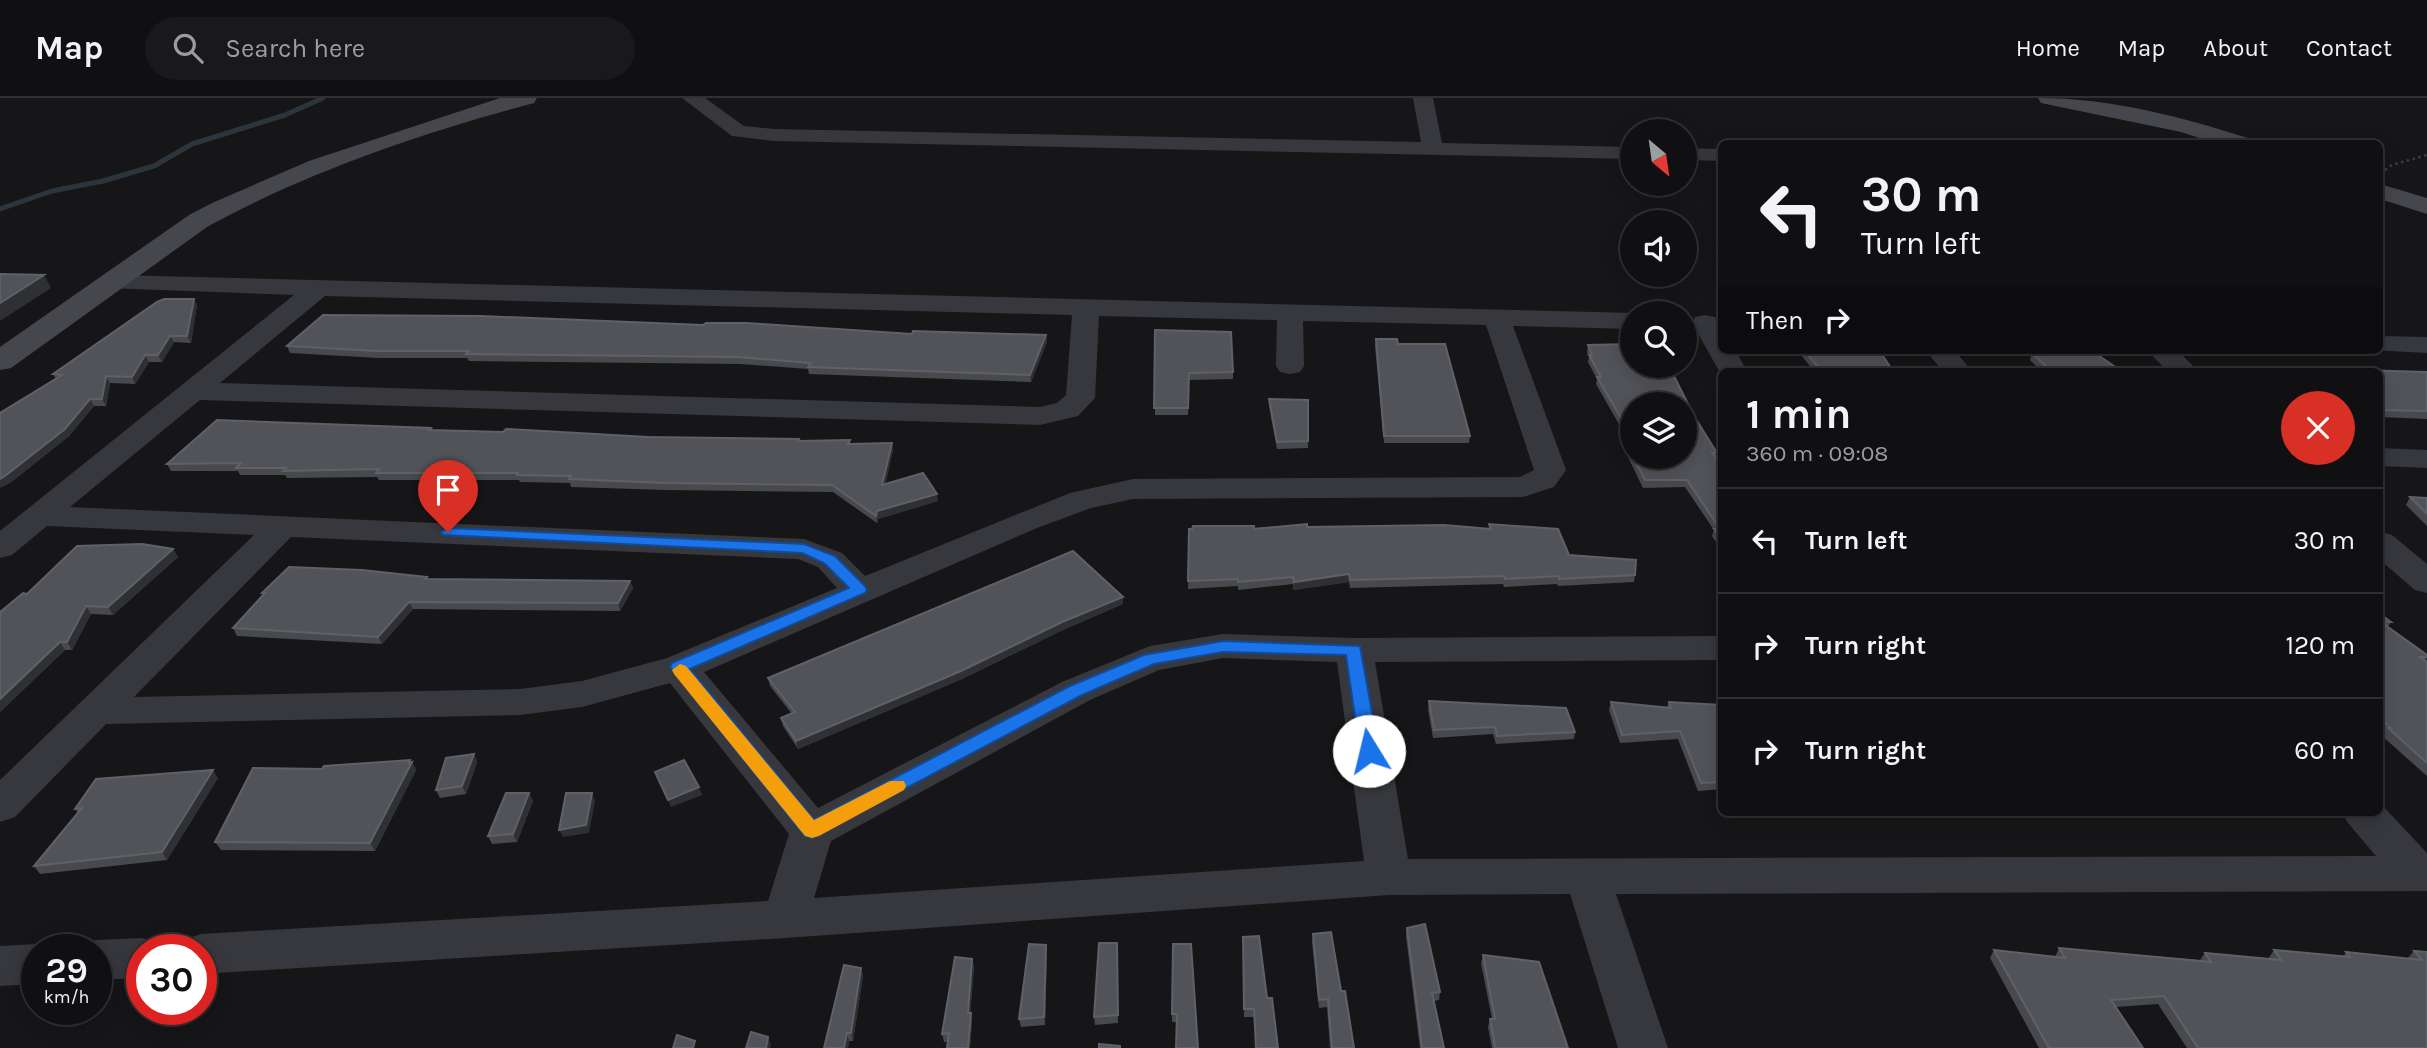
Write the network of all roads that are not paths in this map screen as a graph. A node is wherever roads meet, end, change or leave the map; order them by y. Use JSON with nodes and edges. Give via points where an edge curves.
{"nodes":[{"id":1,"x":526,"y":98,"type":"edge"},
{"id":2,"x":692,"y":98,"type":"edge"},
{"id":3,"x":1423,"y":98,"type":"edge"},
{"id":4,"x":2049,"y":98,"type":"edge"},
{"id":5,"x":2230,"y":140,"type":"edge"},
{"id":6,"x":1433,"y":149,"type":"junction"},
{"id":7,"x":1620,"y":153,"type":"edge"},
{"id":8,"x":1698,"y":154,"type":"edge"},
{"id":9,"x":1718,"y":155,"type":"edge"},
{"id":10,"x":2383,"y":192,"type":"edge"},
{"id":11,"x":2427,"y":206,"type":"edge"},
{"id":12,"x":114,"y":283,"type":"junction"},
{"id":13,"x":319,"y":288,"type":"junction"},
{"id":14,"x":1086,"y":309,"type":"junction"},
{"id":15,"x":1290,"y":312,"type":"junction"},
{"id":16,"x":1497,"y":318,"type":"junction"},
{"id":17,"x":1620,"y":321,"type":"edge"},
{"id":18,"x":1704,"y":323,"type":"edge"},
{"id":19,"x":2383,"y":344,"type":"edge"},
{"id":20,"x":2427,"y":345,"type":"edge"},
{"id":21,"x":1718,"y":346,"type":"edge"},
{"id":22,"x":1943,"y":354,"type":"edge"},
{"id":23,"x":2165,"y":354,"type":"edge"},
{"id":24,"x":0,"y":361,"type":"edge"},
{"id":25,"x":1290,"y":366,"type":"dead end"},
{"id":26,"x":1955,"y":368,"type":"edge"},
{"id":27,"x":2181,"y":368,"type":"edge"},
{"id":28,"x":193,"y":391,"type":"junction"},
{"id":29,"x":2383,"y":457,"type":"edge"},
{"id":30,"x":2427,"y":459,"type":"edge"},
{"id":31,"x":40,"y":516,"type":"junction"},
{"id":32,"x":284,"y":524,"type":"junction"},
{"id":33,"x":2383,"y":545,"type":"edge"},
{"id":34,"x":0,"y":548,"type":"edge"},
{"id":35,"x":2427,"y":582,"type":"edge"},
{"id":36,"x":859,"y":590,"type":"junction"},
{"id":37,"x":1718,"y":648,"type":"edge"},
{"id":38,"x":1354,"y":650,"type":"junction"},
{"id":39,"x":678,"y":667,"type":"junction"},
{"id":40,"x":94,"y":711,"type":"junction"},
{"id":41,"x":0,"y":806,"type":"edge"},
{"id":42,"x":2367,"y":816,"type":"edge"},
{"id":43,"x":812,"y":831,"type":"junction"},
{"id":44,"x":2422,"y":873,"type":"edge"},
{"id":45,"x":1587,"y":875,"type":"junction"},
{"id":46,"x":1389,"y":877,"type":"junction"},
{"id":47,"x":785,"y":919,"type":"junction"},
{"id":48,"x":217,"y":953,"type":"edge"},
{"id":49,"x":21,"y":965,"type":"edge"},
{"id":50,"x":0,"y":966,"type":"edge"},
{"id":51,"x":1643,"y":1048,"type":"edge"}],
"edges":[{"from":1,"to":12,"type":"street","via":[[469,113],[267,185],[198,221]]},
{"from":2,"to":6,"type":"street","via":[[739,132],[754,134]]},
{"from":3,"to":6,"type":"street"},
{"from":4,"to":5,"type":"street","via":[[2176,123]]},
{"from":6,"to":7,"type":"street"},
{"from":8,"to":9,"type":"street"},
{"from":10,"to":11,"type":"street"},
{"from":12,"to":13,"type":"street"},
{"from":12,"to":24,"type":"street"},
{"from":13,"to":14,"type":"street"},
{"from":13,"to":28,"type":"street"},
{"from":14,"to":15,"type":"street"},
{"from":14,"to":28,"type":"street","via":[[1080,398],[1067,410],[1040,416]]},
{"from":15,"to":16,"type":"street"},
{"from":15,"to":25,"type":"street"},
{"from":16,"to":17,"type":"street"},
{"from":16,"to":36,"type":"street","via":[[1550,470],[1544,480],[1522,487],[1133,489],[1082,500],[1024,521]]},
{"from":18,"to":21,"type":"street"},
{"from":19,"to":20,"type":"street"},
{"from":22,"to":26,"type":"street"},
{"from":23,"to":27,"type":"street"},
{"from":28,"to":31,"type":"street"},
{"from":29,"to":30,"type":"street"},
{"from":31,"to":32,"type":"street"},
{"from":31,"to":34,"type":"street"},
{"from":32,"to":36,"type":"street","via":[[804,549],[830,560]]},
{"from":32,"to":40,"type":"street"},
{"from":33,"to":35,"type":"street"},
{"from":36,"to":39,"type":"street"},
{"from":37,"to":38,"type":"street"},
{"from":38,"to":43,"type":"street","via":[[1223,646],[1150,659],[1076,691]]},
{"from":38,"to":46,"type":"street"},
{"from":39,"to":40,"type":"street","via":[[582,694],[520,702]]},
{"from":39,"to":43,"type":"street"},
{"from":40,"to":41,"type":"street"},
{"from":42,"to":44,"type":"street"},
{"from":43,"to":47,"type":"street"},
{"from":44,"to":45,"type":"street"},
{"from":45,"to":46,"type":"street"},
{"from":45,"to":51,"type":"street"},
{"from":46,"to":47,"type":"street"},
{"from":47,"to":48,"type":"street"},
{"from":49,"to":50,"type":"street"}]}
